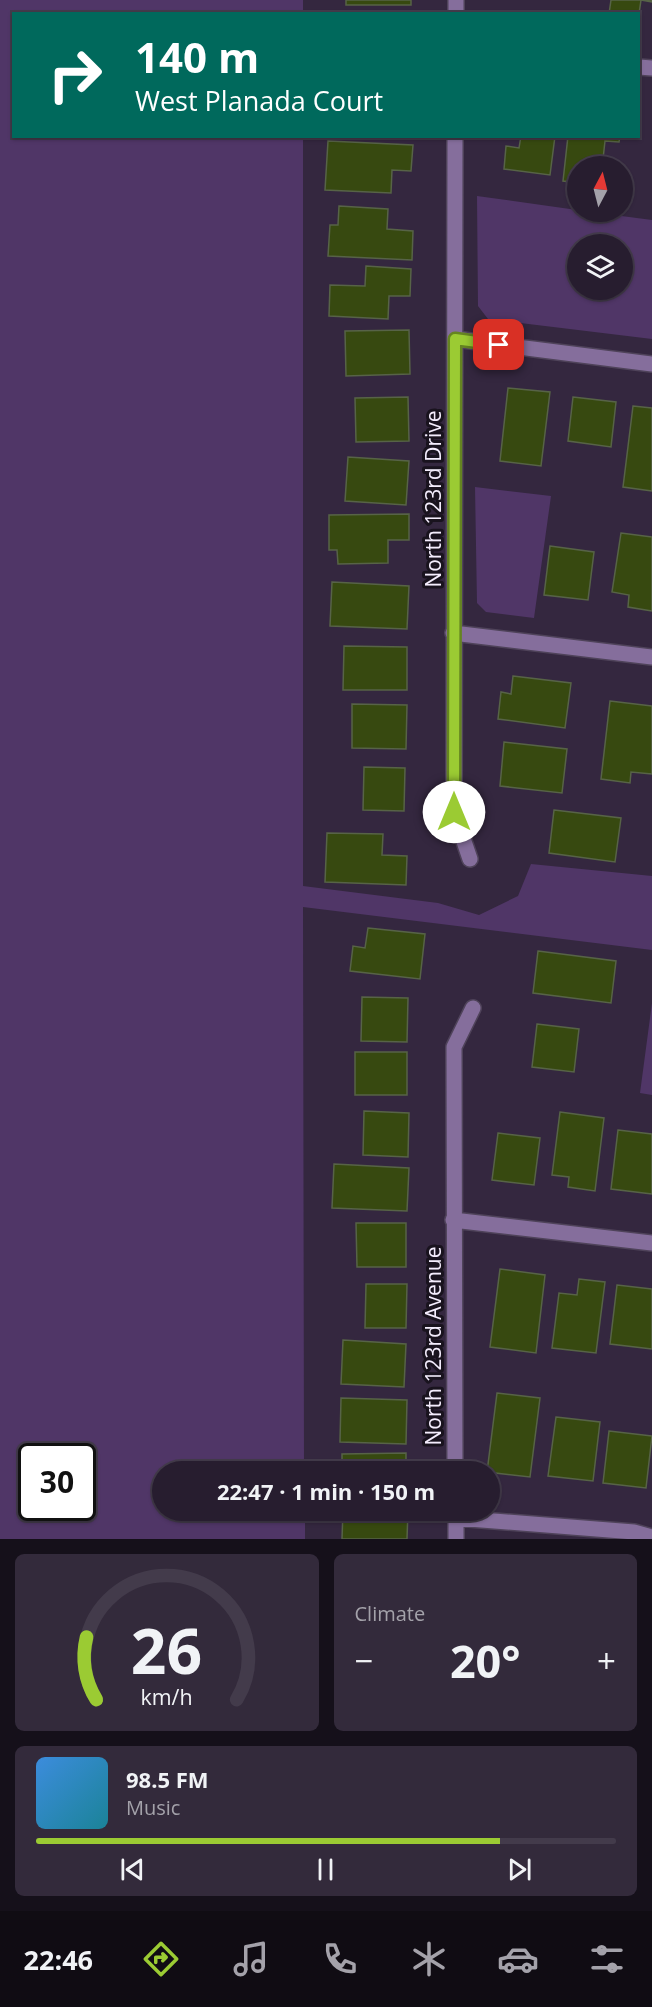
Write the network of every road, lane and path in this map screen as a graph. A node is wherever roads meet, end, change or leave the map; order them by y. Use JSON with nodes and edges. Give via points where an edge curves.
{"nodes":[{"id":1,"x":455,"y":138,"type":"edge"},
{"id":2,"x":455,"y":339,"type":"junction"},
{"id":3,"x":652,"y":364,"type":"edge"},
{"id":4,"x":453,"y":633,"type":"junction"},
{"id":5,"x":652,"y":657,"type":"edge"},
{"id":6,"x":470,"y":859,"type":"dead end"},
{"id":7,"x":473,"y":1008,"type":"dead end"},
{"id":8,"x":453,"y":1220,"type":"junction"},
{"id":9,"x":652,"y":1243,"type":"edge"},
{"id":10,"x":455,"y":1461,"type":"edge"},
{"id":11,"x":500,"y":1518,"type":"edge"},
{"id":12,"x":456,"y":1521,"type":"edge"},
{"id":13,"x":652,"y":1537,"type":"edge"},
{"id":14,"x":456,"y":1539,"type":"edge"}],
"edges":[{"from":1,"to":2,"type":"street","name":"North 123rd Drive"},
{"from":2,"to":3,"type":"street"},
{"from":2,"to":4,"type":"street","name":"North 123rd Drive"},
{"from":4,"to":5,"type":"street"},
{"from":4,"to":6,"type":"street","name":"North 123rd Drive","via":[[454,812]]},
{"from":7,"to":8,"type":"street","name":"North 123rd Avenue","via":[[454,1047]]},
{"from":8,"to":9,"type":"street"},
{"from":8,"to":10,"type":"street","name":"North 123rd Avenue"},
{"from":11,"to":13,"type":"street"},
{"from":12,"to":14,"type":"street"}]}
